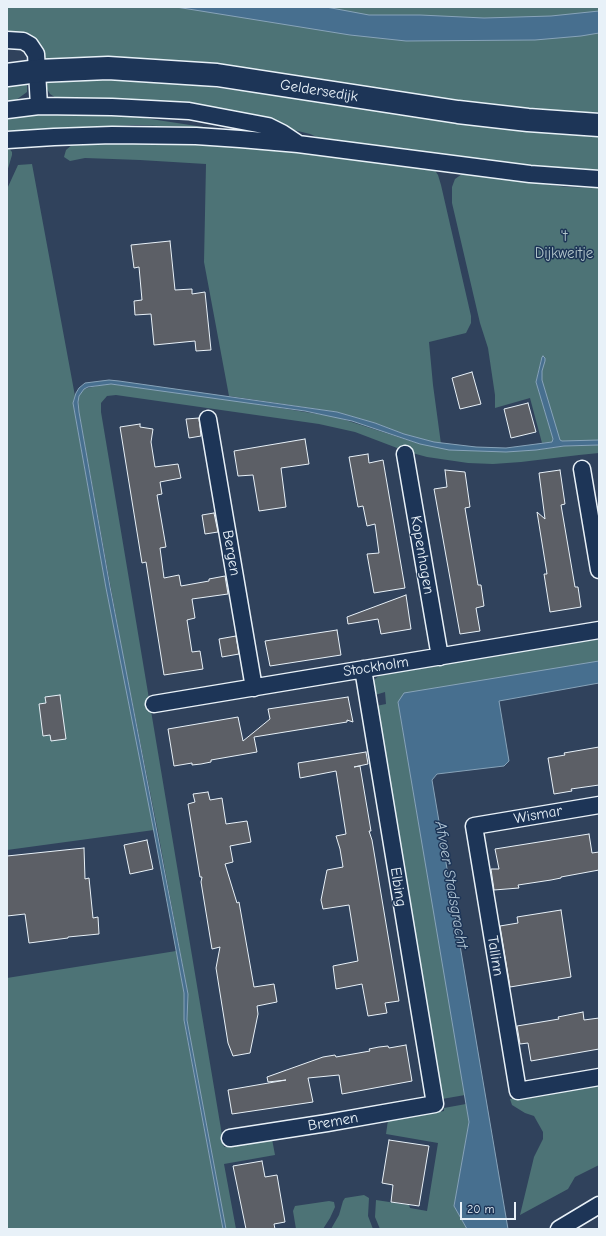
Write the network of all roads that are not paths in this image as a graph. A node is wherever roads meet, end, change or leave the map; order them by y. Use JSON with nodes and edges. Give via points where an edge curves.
{"nodes":[{"id":1,"x":7,"y":40,"type":"edge"},
{"id":2,"x":38,"y":72,"type":"junction"},
{"id":3,"x":7,"y":75,"type":"edge"},
{"id":4,"x":39,"y":106,"type":"junction"},
{"id":5,"x":7,"y":110,"type":"edge"},
{"id":6,"x":599,"y":125,"type":"edge"},
{"id":7,"x":7,"y":140,"type":"edge"},
{"id":8,"x":298,"y":144,"type":"junction"},
{"id":9,"x":599,"y":179,"type":"edge"},
{"id":10,"x":208,"y":419,"type":"dead end"},
{"id":11,"x":405,"y":454,"type":"dead end"},
{"id":12,"x":582,"y":469,"type":"dead end"},
{"id":13,"x":599,"y":570,"type":"edge"},
{"id":14,"x":599,"y":630,"type":"edge"},
{"id":15,"x":440,"y":657,"type":"junction"},
{"id":16,"x":364,"y":669,"type":"junction"},
{"id":17,"x":254,"y":688,"type":"junction"},
{"id":18,"x":154,"y":704,"type":"dead end"},
{"id":19,"x":599,"y":805,"type":"edge"},
{"id":20,"x":478,"y":825,"type":"joint"},
{"id":21,"x":599,"y":1077,"type":"edge"},
{"id":22,"x":435,"y":1104,"type":"joint"},
{"id":23,"x":230,"y":1138,"type":"dead end"},
{"id":24,"x":599,"y":1205,"type":"edge"},
{"id":25,"x":559,"y":1229,"type":"edge"}],
"edges":[{"from":1,"to":2,"type":"street","via":[[23,41],[30,45],[36,54]]},
{"from":2,"to":3,"type":"main road","name":"Geldersedijk"},
{"from":2,"to":4,"type":"street"},
{"from":2,"to":6,"type":"main road","name":"Geldersedijk","via":[[108,68],[217,75],[458,112]]},
{"from":4,"to":5,"type":"street"},
{"from":4,"to":8,"type":"street","via":[[189,111],[268,126]]},
{"from":7,"to":8,"type":"street","via":[[153,136],[240,138]]},
{"from":8,"to":9,"type":"street","via":[[545,176]]},
{"from":10,"to":17,"type":"street","name":"Bergen"},
{"from":11,"to":15,"type":"street","name":"Kopenhagen"},
{"from":12,"to":13,"type":"street"},
{"from":14,"to":15,"type":"street","name":"Stockholm"},
{"from":15,"to":16,"type":"street","name":"Stockholm"},
{"from":16,"to":17,"type":"street","name":"Stockholm"},
{"from":16,"to":22,"type":"street","name":"Elbing"},
{"from":17,"to":18,"type":"street","name":"Stockholm"},
{"from":19,"to":20,"type":"street","name":"Wismar"},
{"from":20,"to":21,"type":"street","name":"Tallinn","via":[[474,826],[518,1091]]},
{"from":22,"to":23,"type":"street","name":"Bremen"},
{"from":24,"to":25,"type":"street"}]}
